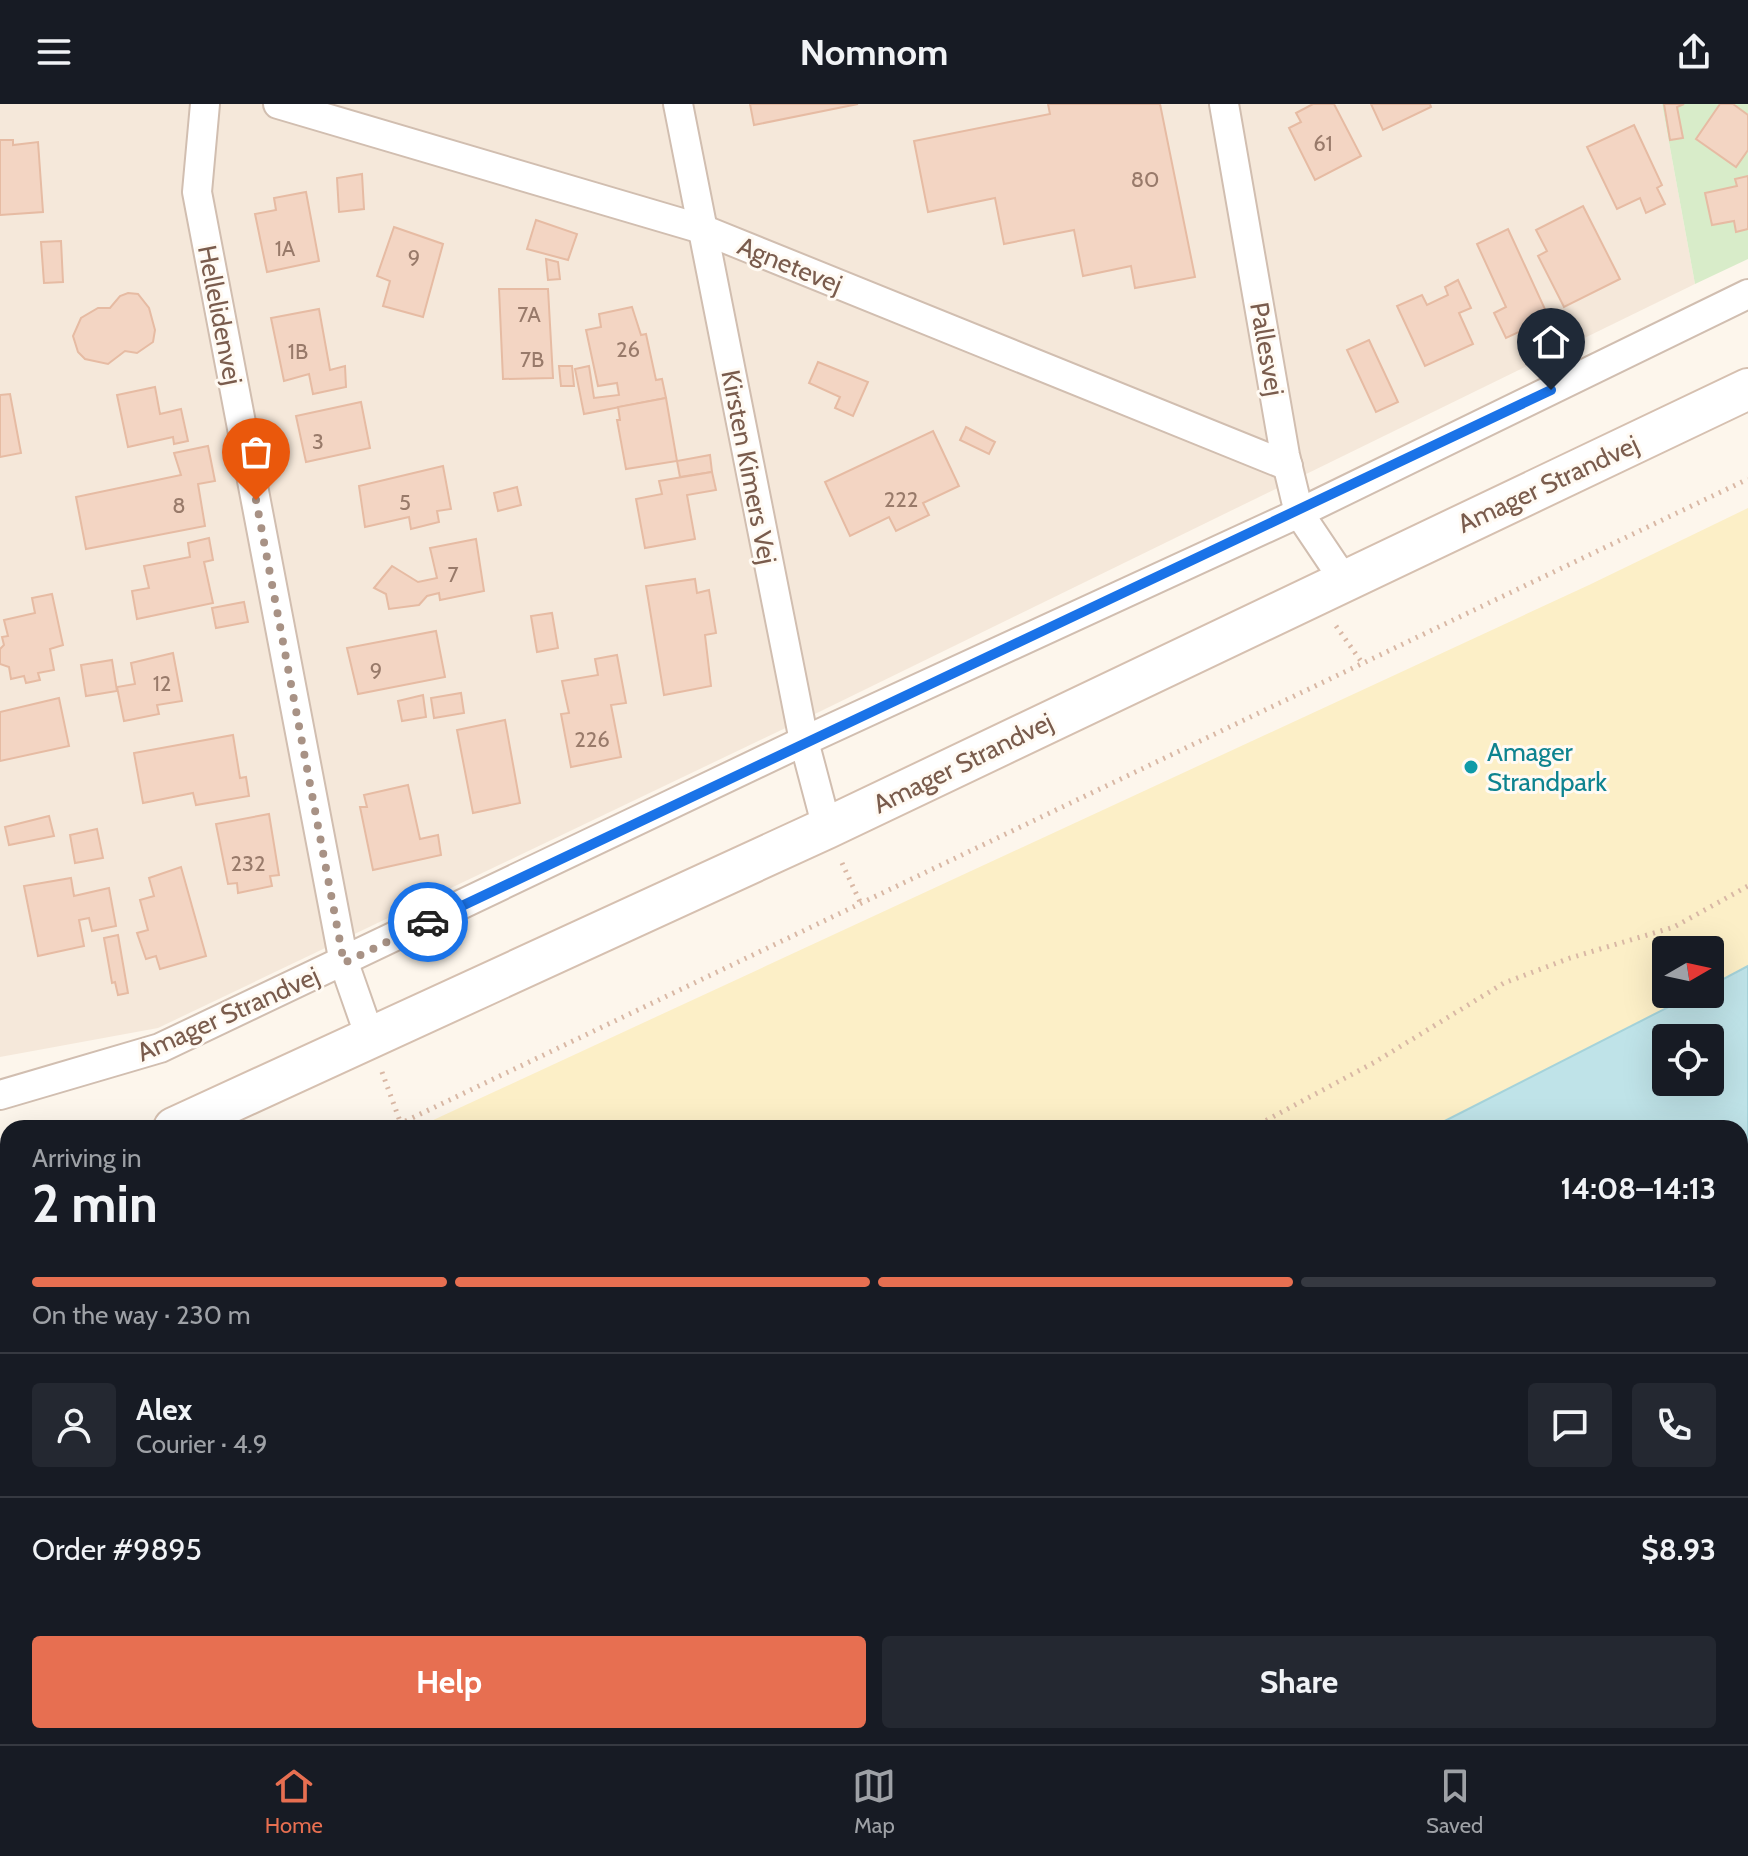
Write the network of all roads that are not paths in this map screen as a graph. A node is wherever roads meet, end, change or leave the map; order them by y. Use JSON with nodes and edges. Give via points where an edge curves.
{"nodes":[{"id":1,"x":205,"y":104,"type":"edge"},
{"id":2,"x":278,"y":104,"type":"edge"},
{"id":3,"x":678,"y":104,"type":"edge"},
{"id":4,"x":1224,"y":104,"type":"edge"},
{"id":5,"x":702,"y":229,"type":"junction"},
{"id":6,"x":1748,"y":294,"type":"edge"},
{"id":7,"x":1748,"y":389,"type":"edge"},
{"id":8,"x":1288,"y":466,"type":"junction"},
{"id":9,"x":1299,"y":513,"type":"junction"},
{"id":10,"x":1344,"y":580,"type":"junction"},
{"id":11,"x":804,"y":741,"type":"junction"},
{"id":12,"x":827,"y":828,"type":"junction"},
{"id":13,"x":344,"y":963,"type":"junction"},
{"id":14,"x":371,"y":1040,"type":"junction"},
{"id":15,"x":0,"y":1095,"type":"edge"},
{"id":16,"x":192,"y":1120,"type":"edge"}],
"edges":[{"from":1,"to":13,"type":"street","name":"Hellelidenvej","via":[[197,192]]},
{"from":2,"to":5,"type":"street","name":"Agnetevej"},
{"from":3,"to":5,"type":"street","name":"Kirsten Kimers Vej"},
{"from":4,"to":8,"type":"street","name":"Pallesvej"},
{"from":5,"to":8,"type":"street","name":"Agnetevej"},
{"from":5,"to":11,"type":"street","name":"Kirsten Kimers Vej"},
{"from":6,"to":9,"type":"street","name":"Amager Strandvej"},
{"from":7,"to":10,"type":"street","name":"Amager Strandvej"},
{"from":8,"to":9,"type":"street","name":"Pallesvej"},
{"from":9,"to":10,"type":"street","name":"Pallesvej"},
{"from":9,"to":11,"type":"street","name":"Amager Strandvej"},
{"from":10,"to":12,"type":"street","name":"Amager Strandvej"},
{"from":11,"to":12,"type":"street","name":"Kirsten Kimers Vej"},
{"from":11,"to":13,"type":"street","name":"Amager Strandvej"},
{"from":12,"to":14,"type":"street","name":"Amager Strandvej"},
{"from":13,"to":14,"type":"street","name":"Hellelidenvej"},
{"from":13,"to":15,"type":"street","name":"Amager Strandvej","via":[[160,1048]]},
{"from":14,"to":16,"type":"street","name":"Amager Strandvej"}]}
